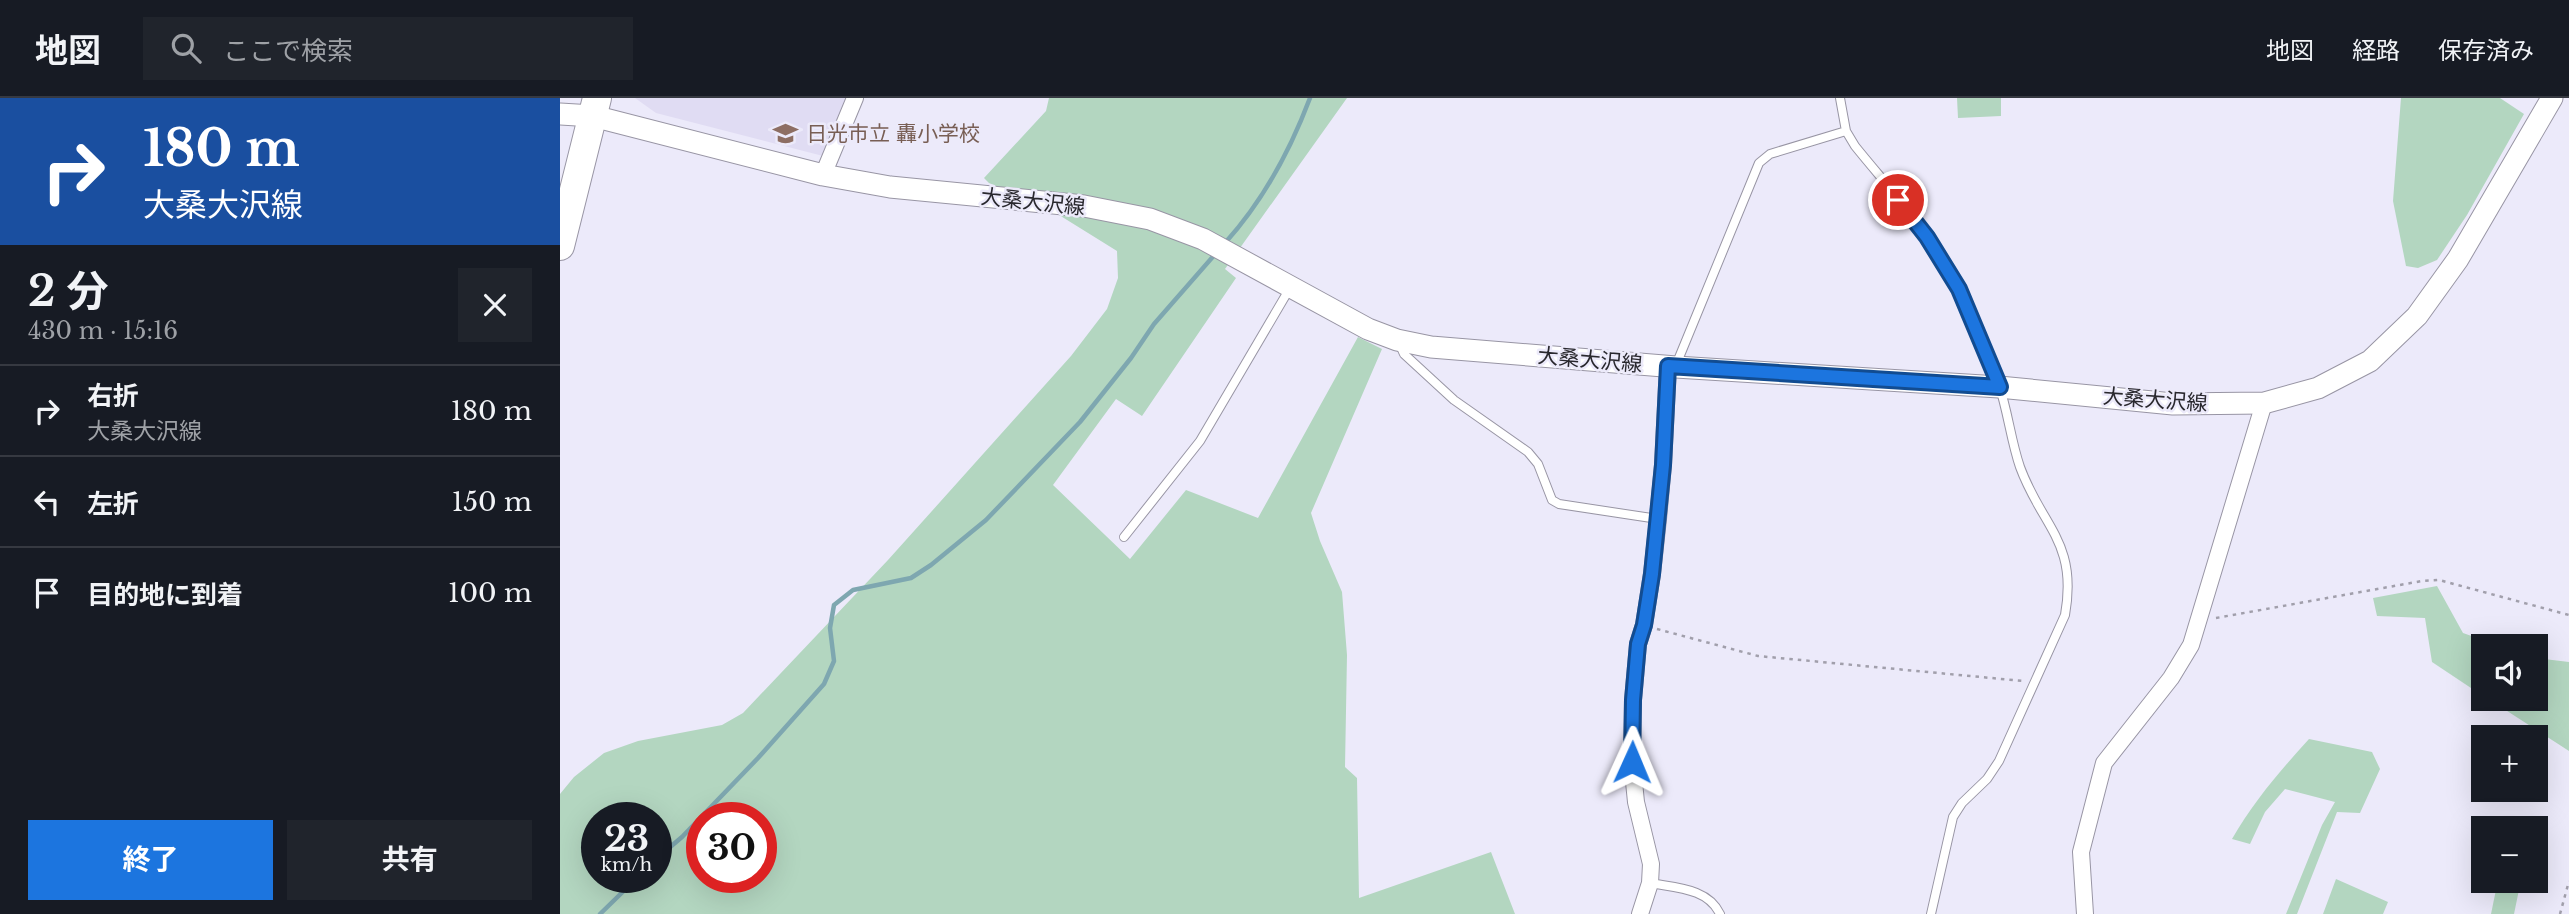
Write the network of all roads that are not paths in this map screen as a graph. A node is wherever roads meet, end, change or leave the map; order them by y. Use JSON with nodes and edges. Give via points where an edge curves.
{"nodes":[{"id":1,"x":855,"y":98,"type":"edge"},
{"id":2,"x":1840,"y":98,"type":"edge"},
{"id":3,"x":2553,"y":98,"type":"edge"},
{"id":4,"x":595,"y":107,"type":"edge"},
{"id":5,"x":560,"y":114,"type":"edge"},
{"id":6,"x":1846,"y":131,"type":"junction"},
{"id":7,"x":822,"y":174,"type":"junction"},
{"id":8,"x":560,"y":246,"type":"edge"},
{"id":9,"x":1290,"y":288,"type":"junction"},
{"id":10,"x":1397,"y":340,"type":"junction"},
{"id":11,"x":1672,"y":366,"type":"junction"},
{"id":12,"x":2000,"y":387,"type":"junction"},
{"id":13,"x":2264,"y":403,"type":"junction"},
{"id":14,"x":1658,"y":519,"type":"junction"},
{"id":15,"x":1124,"y":537,"type":"dead end"},
{"id":16,"x":1650,"y":883,"type":"junction"},
{"id":17,"x":1640,"y":914,"type":"edge"},
{"id":18,"x":1720,"y":914,"type":"edge"},
{"id":19,"x":1931,"y":914,"type":"edge"},
{"id":20,"x":2085,"y":914,"type":"edge"}],
"edges":[{"from":1,"to":7,"type":"street"},
{"from":2,"to":6,"type":"lane"},
{"from":3,"to":13,"type":"main road","name":"大桑大沢線","via":[[2458,259],[2417,316],[2370,361],[2318,388]]},
{"from":4,"to":5,"type":"main road","name":"大桑大沢線"},
{"from":4,"to":7,"type":"main road","name":"大桑大沢線"},
{"from":4,"to":8,"type":"highway"},
{"from":6,"to":11,"type":"lane","via":[[1770,154],[1759,163]]},
{"from":6,"to":12,"type":"lane","via":[[1927,237],[1959,289]]},
{"from":7,"to":9,"type":"main road","name":"大桑大沢線","via":[[890,187],[1084,206],[1150,219],[1203,239]]},
{"from":9,"to":10,"type":"main road","name":"大桑大沢線"},
{"from":9,"to":15,"type":"lane","via":[[1200,441]]},
{"from":10,"to":11,"type":"main road","name":"大桑大沢線","via":[[1430,347]]},
{"from":10,"to":14,"type":"lane","via":[[1404,354],[1454,400],[1528,452],[1538,464],[1552,500]]},
{"from":11,"to":12,"type":"main road","name":"大桑大沢線"},
{"from":11,"to":14,"type":"street"},
{"from":12,"to":13,"type":"main road","name":"大桑大沢線","via":[[2173,404]]},
{"from":12,"to":19,"type":"lane","via":[[2021,469],[2057,535],[2069,590],[2065,615],[1999,761],[1953,817]]},
{"from":13,"to":20,"type":"street","via":[[2191,645],[2104,764],[2081,852]]},
{"from":14,"to":16,"type":"street","via":[[1633,700],[1632,762],[1651,863]]},
{"from":16,"to":17,"type":"street"},
{"from":16,"to":18,"type":"lane","via":[[1694,891],[1715,902]]}]}
